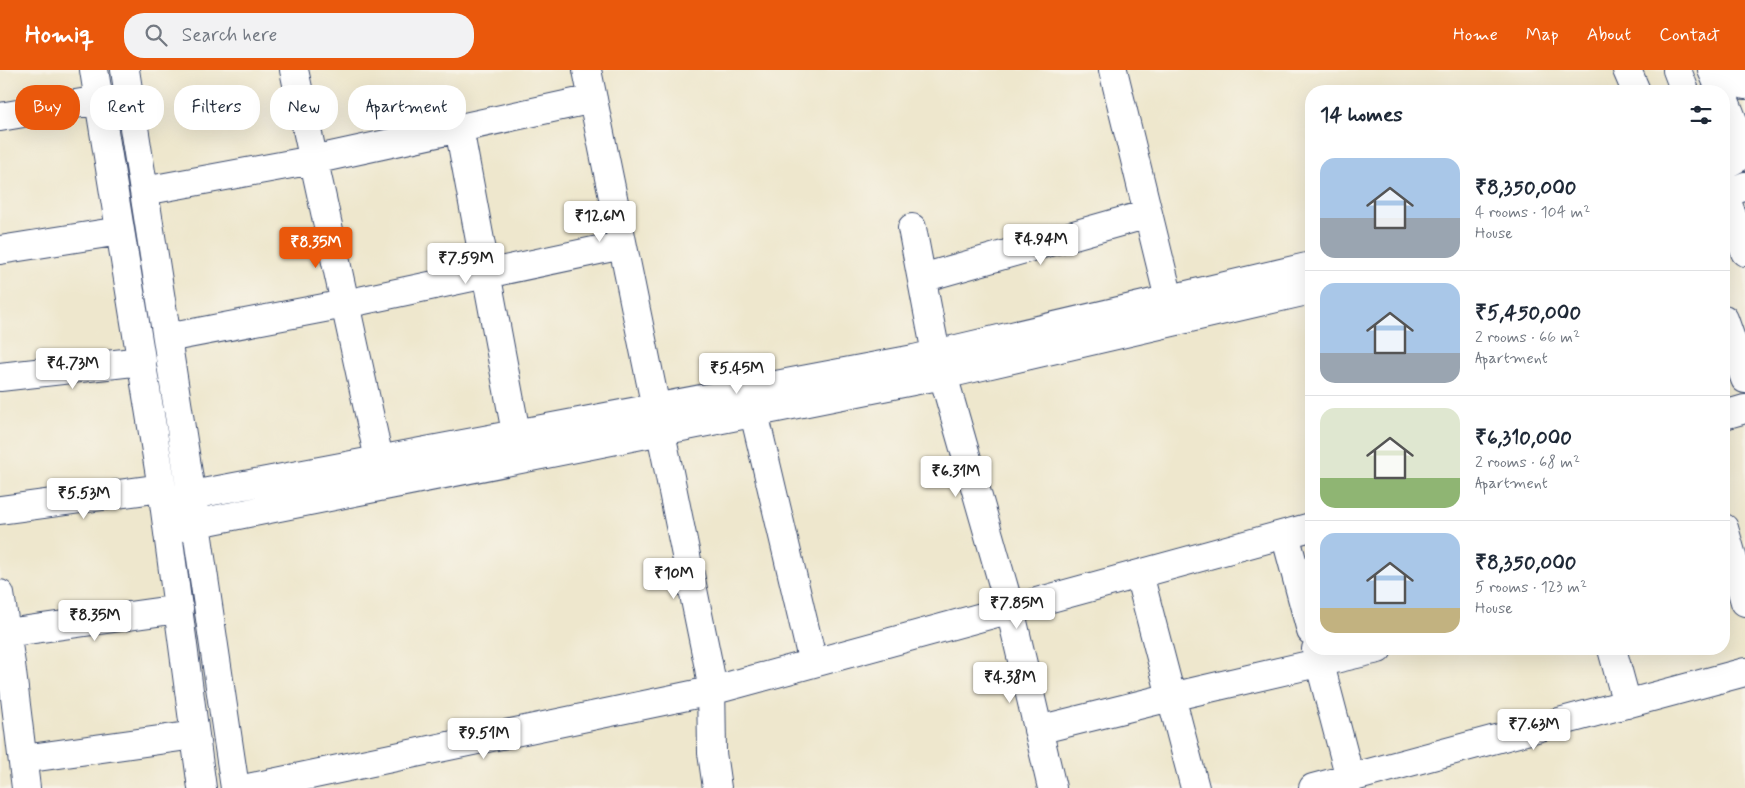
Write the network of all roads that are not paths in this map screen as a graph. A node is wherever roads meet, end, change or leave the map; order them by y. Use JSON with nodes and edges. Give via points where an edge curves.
{"nodes":[{"id":1,"x":94,"y":70,"type":"edge"},
{"id":2,"x":125,"y":70,"type":"edge"},
{"id":3,"x":294,"y":70,"type":"edge"},
{"id":4,"x":587,"y":70,"type":"edge"},
{"id":5,"x":1113,"y":70,"type":"edge"},
{"id":6,"x":1627,"y":70,"type":"edge"},
{"id":7,"x":1677,"y":70,"type":"edge"},
{"id":8,"x":1712,"y":70,"type":"edge"},
{"id":9,"x":1739,"y":70,"type":"edge"},
{"id":10,"x":96,"y":85,"type":"edge"},
{"id":11,"x":1633,"y":85,"type":"edge"},
{"id":12,"x":1682,"y":85,"type":"edge"},
{"id":13,"x":1718,"y":85,"type":"edge"},
{"id":14,"x":1745,"y":85,"type":"edge"},
{"id":15,"x":593,"y":99,"type":"junction"},
{"id":16,"x":90,"y":102,"type":"edge"},
{"id":17,"x":1730,"y":114,"type":"edge"},
{"id":18,"x":0,"y":117,"type":"edge"},
{"id":19,"x":466,"y":126,"type":"edge"},
{"id":20,"x":104,"y":130,"type":"edge"},
{"id":21,"x":450,"y":130,"type":"edge"},
{"id":22,"x":459,"y":130,"type":"edge"},
{"id":23,"x":1745,"y":153,"type":"edge"},
{"id":24,"x":313,"y":160,"type":"junction"},
{"id":25,"x":1730,"y":162,"type":"edge"},
{"id":26,"x":144,"y":191,"type":"junction"},
{"id":27,"x":1730,"y":196,"type":"edge"},
{"id":28,"x":1148,"y":214,"type":"junction"},
{"id":29,"x":912,"y":228,"type":"dead end"},
{"id":30,"x":120,"y":231,"type":"junction"},
{"id":31,"x":622,"y":245,"type":"junction"},
{"id":32,"x":0,"y":250,"type":"edge"},
{"id":33,"x":1745,"y":252,"type":"edge"},
{"id":34,"x":1305,"y":267,"type":"edge"},
{"id":35,"x":486,"y":274,"type":"junction"},
{"id":36,"x":922,"y":278,"type":"junction"},
{"id":37,"x":1305,"y":291,"type":"edge"},
{"id":38,"x":1169,"y":299,"type":"junction"},
{"id":39,"x":345,"y":304,"type":"junction"},
{"id":40,"x":1730,"y":336,"type":"edge"},
{"id":41,"x":167,"y":338,"type":"junction"},
{"id":42,"x":142,"y":361,"type":"junction"},
{"id":43,"x":939,"y":365,"type":"junction"},
{"id":44,"x":0,"y":377,"type":"edge"},
{"id":45,"x":1745,"y":379,"type":"edge"},
{"id":46,"x":1745,"y":409,"type":"edge"},
{"id":47,"x":754,"y":413,"type":"junction"},
{"id":48,"x":1730,"y":413,"type":"edge"},
{"id":49,"x":658,"y":419,"type":"junction"},
{"id":50,"x":516,"y":434,"type":"junction"},
{"id":51,"x":379,"y":459,"type":"junction"},
{"id":52,"x":163,"y":495,"type":"junction"},
{"id":53,"x":192,"y":495,"type":"junction"},
{"id":54,"x":0,"y":510,"type":"edge"},
{"id":55,"x":196,"y":524,"type":"junction"},
{"id":56,"x":168,"y":529,"type":"junction"},
{"id":57,"x":1305,"y":529,"type":"edge"},
{"id":58,"x":1285,"y":534,"type":"junction"},
{"id":59,"x":1730,"y":565,"type":"edge"},
{"id":60,"x":1139,"y":574,"type":"junction"},
{"id":61,"x":0,"y":594,"type":"edge"},
{"id":62,"x":1745,"y":602,"type":"edge"},
{"id":63,"x":179,"y":609,"type":"junction"},
{"id":64,"x":1010,"y":609,"type":"junction"},
{"id":65,"x":1305,"y":609,"type":"edge"},
{"id":66,"x":6,"y":633,"type":"junction"},
{"id":67,"x":1614,"y":655,"type":"edge"},
{"id":68,"x":1318,"y":656,"type":"edge"},
{"id":69,"x":813,"y":663,"type":"junction"},
{"id":70,"x":6,"y":665,"type":"edge"},
{"id":71,"x":1745,"y":672,"type":"edge"},
{"id":72,"x":711,"y":690,"type":"junction"},
{"id":73,"x":1171,"y":697,"type":"junction"},
{"id":74,"x":1627,"y":704,"type":"junction"},
{"id":75,"x":1038,"y":730,"type":"junction"},
{"id":76,"x":195,"y":735,"type":"junction"},
{"id":77,"x":23,"y":759,"type":"junction"},
{"id":78,"x":1344,"y":782,"type":"edge"},
{"id":79,"x":26,"y":788,"type":"edge"},
{"id":80,"x":202,"y":788,"type":"edge"},
{"id":81,"x":235,"y":788,"type":"edge"},
{"id":82,"x":248,"y":788,"type":"edge"},
{"id":83,"x":717,"y":788,"type":"edge"},
{"id":84,"x":1052,"y":788,"type":"edge"},
{"id":85,"x":1195,"y":788,"type":"edge"},
{"id":86,"x":1313,"y":788,"type":"edge"}],
"edges":[{"from":1,"to":10,"type":"main road"},
{"from":2,"to":26,"type":"main road"},
{"from":3,"to":24,"type":"main road"},
{"from":4,"to":15,"type":"main road"},
{"from":5,"to":28,"type":"main road"},
{"from":6,"to":11,"type":"main road"},
{"from":7,"to":12,"type":"main road"},
{"from":8,"to":13,"type":"main road"},
{"from":9,"to":14,"type":"main road"},
{"from":15,"to":19,"type":"main road"},
{"from":15,"to":31,"type":"main road"},
{"from":16,"to":18,"type":"main road"},
{"from":17,"to":23,"type":"main road"},
{"from":20,"to":30,"type":"main road"},
{"from":21,"to":24,"type":"main road"},
{"from":22,"to":35,"type":"main road"},
{"from":23,"to":25,"type":"main road"},
{"from":24,"to":26,"type":"main road"},
{"from":24,"to":39,"type":"main road"},
{"from":26,"to":41,"type":"main road"},
{"from":27,"to":33,"type":"main road"},
{"from":28,"to":36,"type":"main road"},
{"from":28,"to":38,"type":"main road"},
{"from":29,"to":36,"type":"main road"},
{"from":30,"to":32,"type":"main road"},
{"from":30,"to":42,"type":"main road"},
{"from":31,"to":35,"type":"main road"},
{"from":31,"to":49,"type":"main road"},
{"from":34,"to":38,"type":"main road"},
{"from":35,"to":39,"type":"main road"},
{"from":35,"to":50,"type":"main road"},
{"from":36,"to":43,"type":"main road"},
{"from":37,"to":43,"type":"main road"},
{"from":38,"to":43,"type":"main road"},
{"from":39,"to":41,"type":"main road"},
{"from":39,"to":51,"type":"main road"},
{"from":40,"to":45,"type":"main road"},
{"from":41,"to":53,"type":"main road"},
{"from":42,"to":44,"type":"main road"},
{"from":42,"to":52,"type":"main road"},
{"from":43,"to":47,"type":"main road"},
{"from":43,"to":49,"type":"main road"},
{"from":43,"to":64,"type":"main road"},
{"from":46,"to":48,"type":"main road"},
{"from":47,"to":49,"type":"main road"},
{"from":47,"to":69,"type":"main road"},
{"from":49,"to":50,"type":"main road"},
{"from":49,"to":55,"type":"main road"},
{"from":49,"to":72,"type":"main road"},
{"from":50,"to":51,"type":"main road"},
{"from":51,"to":53,"type":"main road"},
{"from":52,"to":53,"type":"main road"},
{"from":52,"to":54,"type":"main road"},
{"from":52,"to":56,"type":"main road"},
{"from":53,"to":55,"type":"main road"},
{"from":55,"to":56,"type":"main road"},
{"from":55,"to":81,"type":"main road"},
{"from":56,"to":63,"type":"main road"},
{"from":57,"to":58,"type":"main road"},
{"from":58,"to":60,"type":"main road"},
{"from":58,"to":65,"type":"main road"},
{"from":59,"to":62,"type":"main road"},
{"from":60,"to":64,"type":"main road"},
{"from":60,"to":73,"type":"main road"},
{"from":61,"to":66,"type":"main road"},
{"from":63,"to":66,"type":"main road"},
{"from":63,"to":76,"type":"main road"},
{"from":64,"to":69,"type":"main road"},
{"from":64,"to":75,"type":"main road"},
{"from":66,"to":70,"type":"main road"},
{"from":67,"to":74,"type":"main road"},
{"from":68,"to":73,"type":"main road"},
{"from":68,"to":78,"type":"main road"},
{"from":69,"to":72,"type":"main road"},
{"from":70,"to":77,"type":"main road"},
{"from":71,"to":74,"type":"main road"},
{"from":72,"to":82,"type":"main road"},
{"from":72,"to":83,"type":"main road","via":[[712,753]]},
{"from":73,"to":75,"type":"main road"},
{"from":73,"to":85,"type":"main road"},
{"from":74,"to":78,"type":"main road"},
{"from":75,"to":84,"type":"main road"},
{"from":76,"to":77,"type":"main road"},
{"from":76,"to":80,"type":"main road"},
{"from":77,"to":79,"type":"main road"},
{"from":78,"to":86,"type":"main road"}]}
